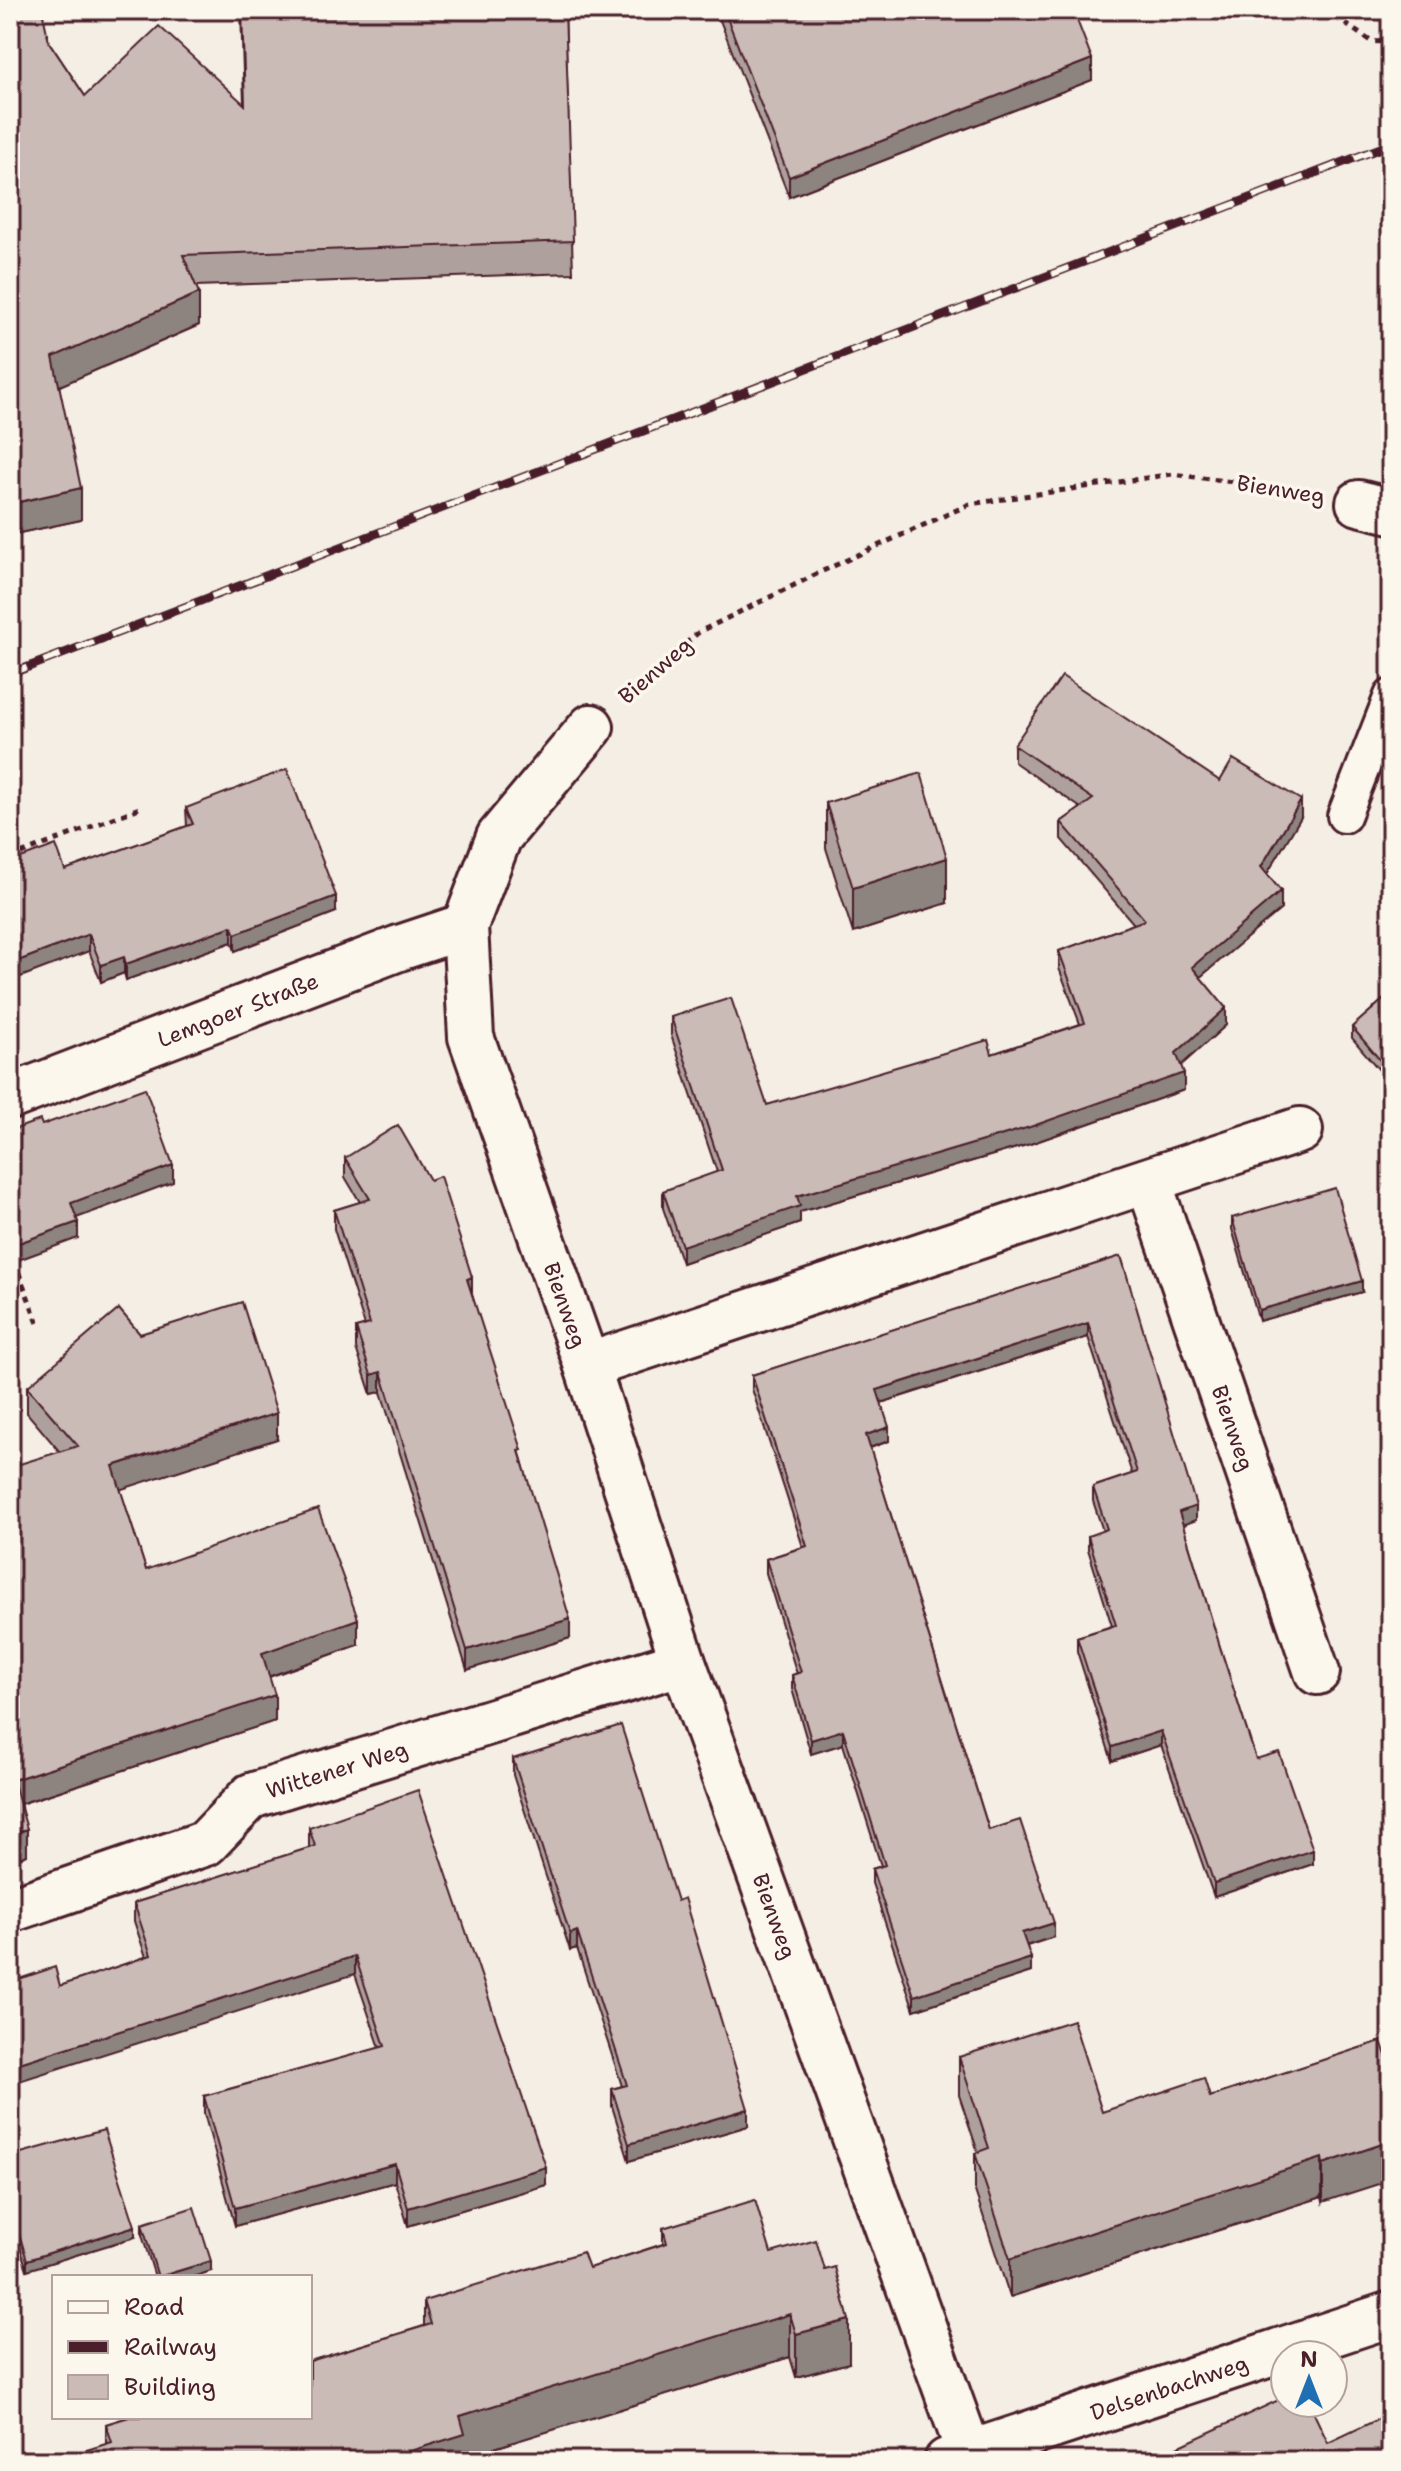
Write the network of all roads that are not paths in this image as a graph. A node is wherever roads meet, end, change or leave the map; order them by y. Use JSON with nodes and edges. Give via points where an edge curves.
{"nodes":[{"id":1,"x":1391,"y":696,"type":"edge"},
{"id":2,"x":591,"y":727,"type":"road end"},
{"id":3,"x":1344,"y":816,"type":"dead end"},
{"id":4,"x":465,"y":926,"type":"junction"},
{"id":5,"x":10,"y":1097,"type":"edge"},
{"id":6,"x":1300,"y":1130,"type":"dead end"},
{"id":7,"x":1149,"y":1182,"type":"junction"},
{"id":8,"x":587,"y":1366,"type":"junction"},
{"id":9,"x":683,"y":1662,"type":"junction"},
{"id":10,"x":1317,"y":1672,"type":"dead end"},
{"id":11,"x":10,"y":1910,"type":"edge"},
{"id":12,"x":1391,"y":2314,"type":"edge"},
{"id":13,"x":963,"y":2459,"type":"edge"}],
"edges":[{"from":1,"to":3,"type":"lane"},
{"from":2,"to":4,"type":"street","name":"Bienweg","via":[[499,837]]},
{"from":4,"to":5,"type":"street","name":"Lemgoer Straße"},
{"from":4,"to":8,"type":"street","name":"Bienweg","via":[[471,1037]]},
{"from":6,"to":7,"type":"street","name":"Bienweg"},
{"from":7,"to":8,"type":"street","name":"Bienweg"},
{"from":7,"to":10,"type":"street","name":"Bienweg"},
{"from":8,"to":9,"type":"street","name":"Bienweg"},
{"from":9,"to":11,"type":"street","name":"Wittener Weg","via":[[251,1796],[206,1843]]},
{"from":9,"to":13,"type":"street","name":"Bienweg"},
{"from":12,"to":13,"type":"street","name":"Delsenbachweg"}]}
